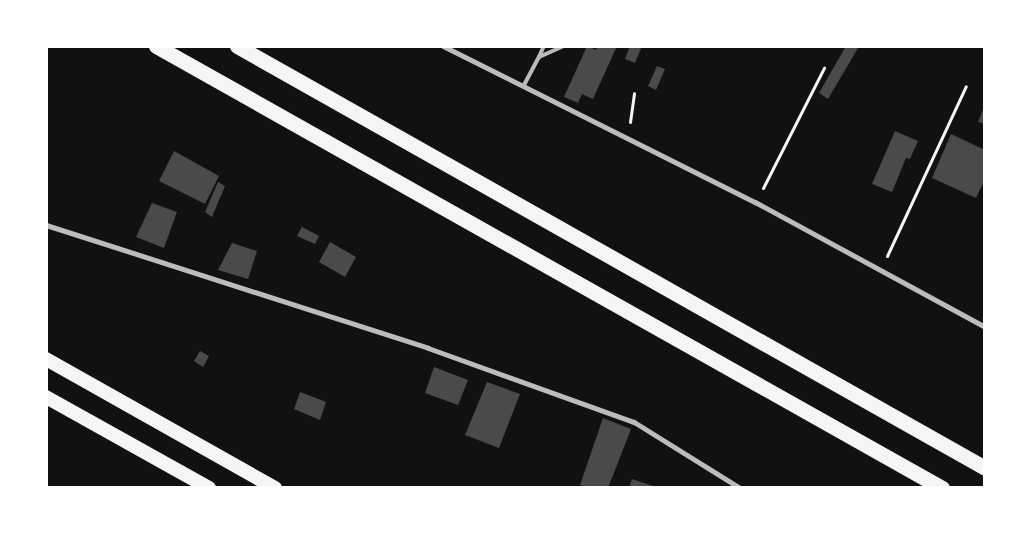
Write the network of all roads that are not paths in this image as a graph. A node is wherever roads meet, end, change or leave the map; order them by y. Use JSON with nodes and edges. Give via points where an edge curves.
{"nodes":[{"id":1,"x":156,"y":46,"type":"edge"},
{"id":2,"x":237,"y":46,"type":"edge"},
{"id":3,"x":443,"y":46,"type":"edge"},
{"id":4,"x":544,"y":46,"type":"edge"},
{"id":5,"x":564,"y":46,"type":"edge"},
{"id":6,"x":540,"y":57,"type":"junction"},
{"id":7,"x":524,"y":85,"type":"junction"},
{"id":8,"x":46,"y":225,"type":"edge"},
{"id":9,"x":985,"y":327,"type":"edge"},
{"id":10,"x":46,"y":359,"type":"edge"},
{"id":11,"x":46,"y":397,"type":"edge"},
{"id":12,"x":985,"y":468,"type":"edge"},
{"id":13,"x":209,"y":488,"type":"edge"},
{"id":14,"x":275,"y":488,"type":"edge"},
{"id":15,"x":740,"y":488,"type":"edge"},
{"id":16,"x":942,"y":488,"type":"edge"}],
"edges":[{"from":1,"to":16,"type":"highway"},
{"from":2,"to":12,"type":"highway"},
{"from":3,"to":7,"type":"street"},
{"from":4,"to":6,"type":"lane"},
{"from":5,"to":6,"type":"lane"},
{"from":6,"to":7,"type":"lane"},
{"from":7,"to":9,"type":"street","via":[[755,202]]},
{"from":8,"to":15,"type":"street","via":[[428,348],[625,418]]},
{"from":10,"to":14,"type":"highway"},
{"from":11,"to":13,"type":"highway"}]}
